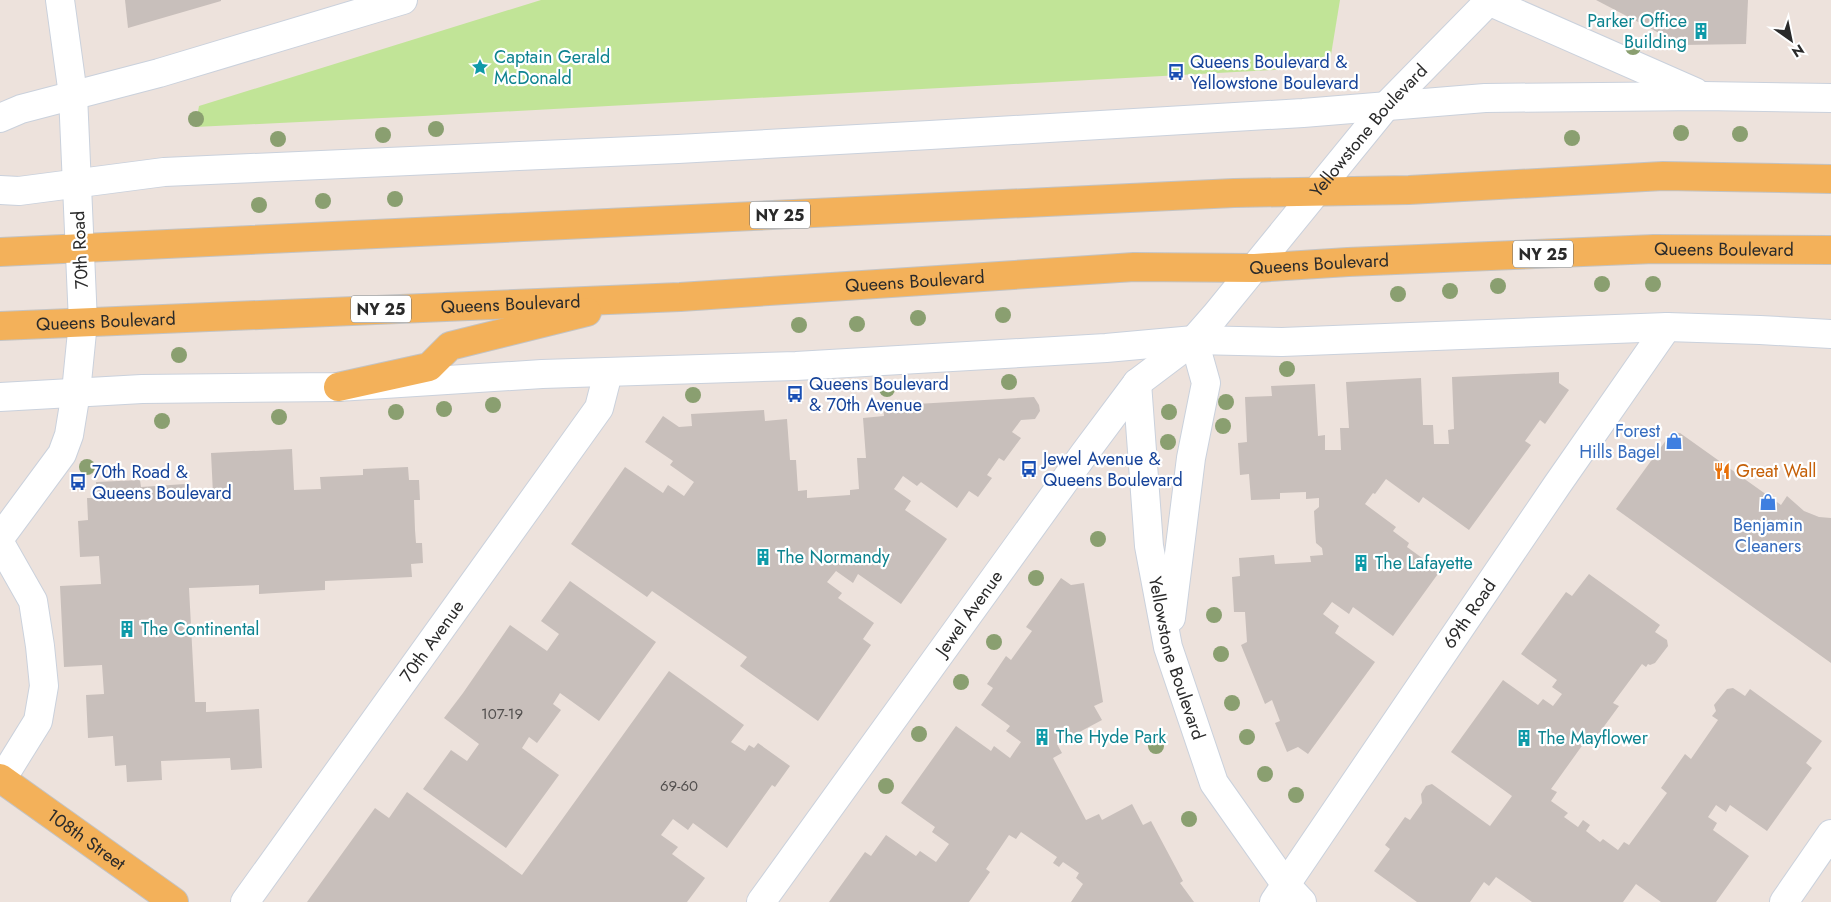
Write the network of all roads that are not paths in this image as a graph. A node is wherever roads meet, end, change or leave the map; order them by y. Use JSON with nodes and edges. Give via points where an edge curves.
{"nodes":[{"id":1,"x":60,"y":0,"type":"edge"},
{"id":2,"x":403,"y":0,"type":"edge"},
{"id":3,"x":1488,"y":0,"type":"edge"},
{"id":4,"x":73,"y":94,"type":"junction"},
{"id":5,"x":1704,"y":96,"type":"junction"},
{"id":6,"x":1831,"y":98,"type":"edge"},
{"id":7,"x":1387,"y":105,"type":"junction"},
{"id":8,"x":0,"y":118,"type":"edge"},
{"id":9,"x":1831,"y":179,"type":"edge"},
{"id":10,"x":76,"y":183,"type":"junction"},
{"id":11,"x":0,"y":190,"type":"edge"},
{"id":12,"x":1314,"y":192,"type":"junction"},
{"id":13,"x":80,"y":248,"type":"junction"},
{"id":14,"x":1831,"y":250,"type":"edge"},
{"id":15,"x":0,"y":252,"type":"edge"},
{"id":16,"x":1256,"y":268,"type":"junction"},
{"id":17,"x":643,"y":298,"type":"junction"},
{"id":18,"x":83,"y":322,"type":"junction"},
{"id":19,"x":0,"y":326,"type":"edge"},
{"id":20,"x":1667,"y":327,"type":"junction"},
{"id":21,"x":1831,"y":334,"type":"edge"},
{"id":22,"x":1194,"y":340,"type":"junction"},
{"id":23,"x":608,"y":373,"type":"junction"},
{"id":24,"x":1138,"y":383,"type":"junction"},
{"id":25,"x":338,"y":387,"type":"junction"},
{"id":26,"x":76,"y":392,"type":"junction"},
{"id":27,"x":0,"y":397,"type":"edge"},
{"id":28,"x":0,"y":538,"type":"edge"},
{"id":29,"x":0,"y":543,"type":"edge"},
{"id":30,"x":1168,"y":647,"type":"junction"},
{"id":31,"x":1,"y":779,"type":"edge"},
{"id":32,"x":1831,"y":834,"type":"edge"},
{"id":33,"x":1287,"y":896,"type":"edge"},
{"id":34,"x":174,"y":902,"type":"edge"},
{"id":35,"x":245,"y":902,"type":"edge"},
{"id":36,"x":761,"y":902,"type":"edge"},
{"id":37,"x":1784,"y":902,"type":"edge"}],
"edges":[{"from":1,"to":4,"type":"street","name":"70th Road"},
{"from":2,"to":4,"type":"street","via":[[176,68]]},
{"from":3,"to":5,"type":"street"},
{"from":3,"to":7,"type":"street","name":"Yellowstone Boulevard"},
{"from":4,"to":8,"type":"street"},
{"from":4,"to":10,"type":"street","name":"70th Road"},
{"from":5,"to":6,"type":"street"},
{"from":5,"to":7,"type":"street","via":[[1485,98]]},
{"from":7,"to":10,"type":"street","via":[[678,149],[164,172]]},
{"from":7,"to":12,"type":"street","name":"Yellowstone Boulevard"},
{"from":9,"to":12,"type":"main road","number":"NY 25","via":[[1663,176]]},
{"from":10,"to":11,"type":"street","via":[[19,191]]},
{"from":10,"to":13,"type":"street","name":"70th Road"},
{"from":12,"to":13,"type":"main road","number":"NY 25","via":[[1234,193]]},
{"from":12,"to":16,"type":"street","name":"Yellowstone Boulevard"},
{"from":13,"to":15,"type":"main road","number":"NY 25"},
{"from":13,"to":18,"type":"street","name":"70th Road"},
{"from":14,"to":16,"type":"main road","name":"Queens Boulevard","number":"NY 25","via":[[1654,249]]},
{"from":16,"to":17,"type":"main road","name":"Queens Boulevard","number":"NY 25","via":[[1134,267]]},
{"from":16,"to":22,"type":"street","name":"Yellowstone Boulevard"},
{"from":17,"to":18,"type":"main road","name":"Queens Boulevard","number":"NY 25"},
{"from":17,"to":25,"type":"main road","via":[[450,346],[429,367]]},
{"from":18,"to":19,"type":"main road","name":"Queens Boulevard","number":"NY 25"},
{"from":18,"to":26,"type":"street","name":"70th Road"},
{"from":20,"to":21,"type":"street"},
{"from":20,"to":22,"type":"street","via":[[1282,342]]},
{"from":20,"to":33,"type":"street","name":"69th Road","via":[[1557,485]]},
{"from":22,"to":23,"type":"street","via":[[806,365]]},
{"from":22,"to":24,"type":"street","name":"Jewel Avenue"},
{"from":22,"to":30,"type":"street","via":[[1206,383],[1191,458]]},
{"from":23,"to":25,"type":"street"},
{"from":23,"to":35,"type":"street","name":"70th Avenue","via":[[598,408]]},
{"from":24,"to":30,"type":"street","name":"Yellowstone Boulevard","via":[[1149,546]]},
{"from":24,"to":36,"type":"street","name":"Jewel Avenue"},
{"from":25,"to":26,"type":"street","via":[[142,388]]},
{"from":26,"to":27,"type":"street"},
{"from":26,"to":28,"type":"street","name":"70th Road","via":[[69,435],[62,454]]},
{"from":29,"to":31,"type":"street","via":[[32,601],[44,686],[38,721]]},
{"from":30,"to":33,"type":"street","name":"Yellowstone Boulevard","via":[[1214,783]]},
{"from":31,"to":34,"type":"main road","name":"108th Street"},
{"from":32,"to":37,"type":"street"}]}
